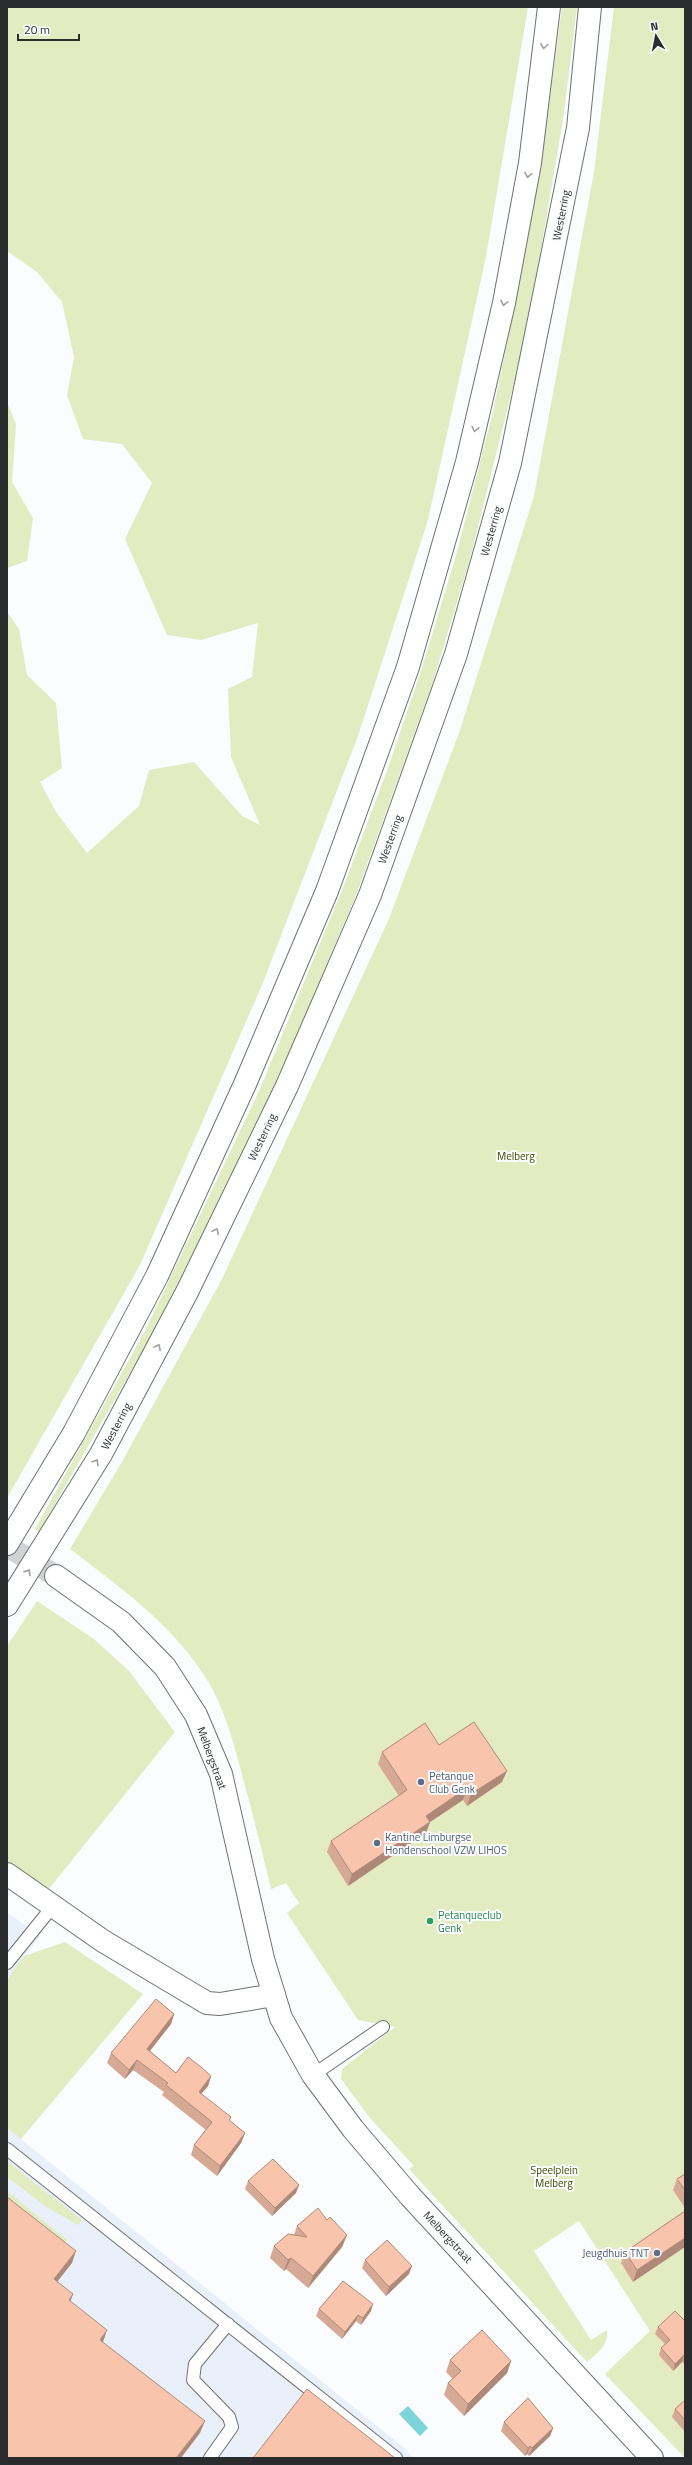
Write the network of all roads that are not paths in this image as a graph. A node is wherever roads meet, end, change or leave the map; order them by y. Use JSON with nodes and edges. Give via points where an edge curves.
{"nodes":[{"id":1,"x":548,"y":7,"type":"edge"},
{"id":2,"x":590,"y":7,"type":"edge"},
{"id":3,"x":7,"y":1544,"type":"edge"},
{"id":4,"x":56,"y":1576,"type":"tunnel mouth"},
{"id":5,"x":7,"y":1606,"type":"edge"},
{"id":6,"x":7,"y":1874,"type":"edge"},
{"id":7,"x":53,"y":1906,"type":"junction"},
{"id":8,"x":7,"y":1963,"type":"edge"},
{"id":9,"x":274,"y":1995,"type":"junction"},
{"id":10,"x":383,"y":2027,"type":"dead end"},
{"id":11,"x":313,"y":2075,"type":"junction"},
{"id":12,"x":7,"y":2149,"type":"edge"},
{"id":13,"x":228,"y":2324,"type":"junction"},
{"id":14,"x":210,"y":2458,"type":"edge"},
{"id":15,"x":396,"y":2458,"type":"edge"},
{"id":16,"x":652,"y":2458,"type":"edge"}],
"edges":[{"from":1,"to":3,"type":"main road","one_way":true,"via":[[530,163],[504,303],[467,462],[408,667],[327,891],[245,1084],[157,1276],[74,1433]]},
{"from":5,"to":2,"type":"main road","name":"Westerring","one_way":true,"via":[[101,1454],[187,1292],[287,1086],[370,896],[456,654],[510,463],[578,128]]},
{"from":4,"to":9,"type":"main road","name":"Melbergstraat","via":[[121,1622],[165,1667],[196,1715],[221,1774],[263,1959]]},
{"from":6,"to":7,"type":"main road"},
{"from":7,"to":8,"type":"lane"},
{"from":7,"to":9,"type":"main road","via":[[104,1941],[207,2003],[220,2004]]},
{"from":9,"to":11,"type":"main road","name":"Melbergstraat","via":[[281,2018]]},
{"from":10,"to":11,"type":"lane"},
{"from":11,"to":16,"type":"main road","name":"Melbergstraat","via":[[353,2129],[410,2196]]},
{"from":12,"to":13,"type":"lane"},
{"from":13,"to":14,"type":"lane","via":[[196,2364],[193,2380],[229,2417],[232,2427]]},
{"from":13,"to":15,"type":"lane"}]}
